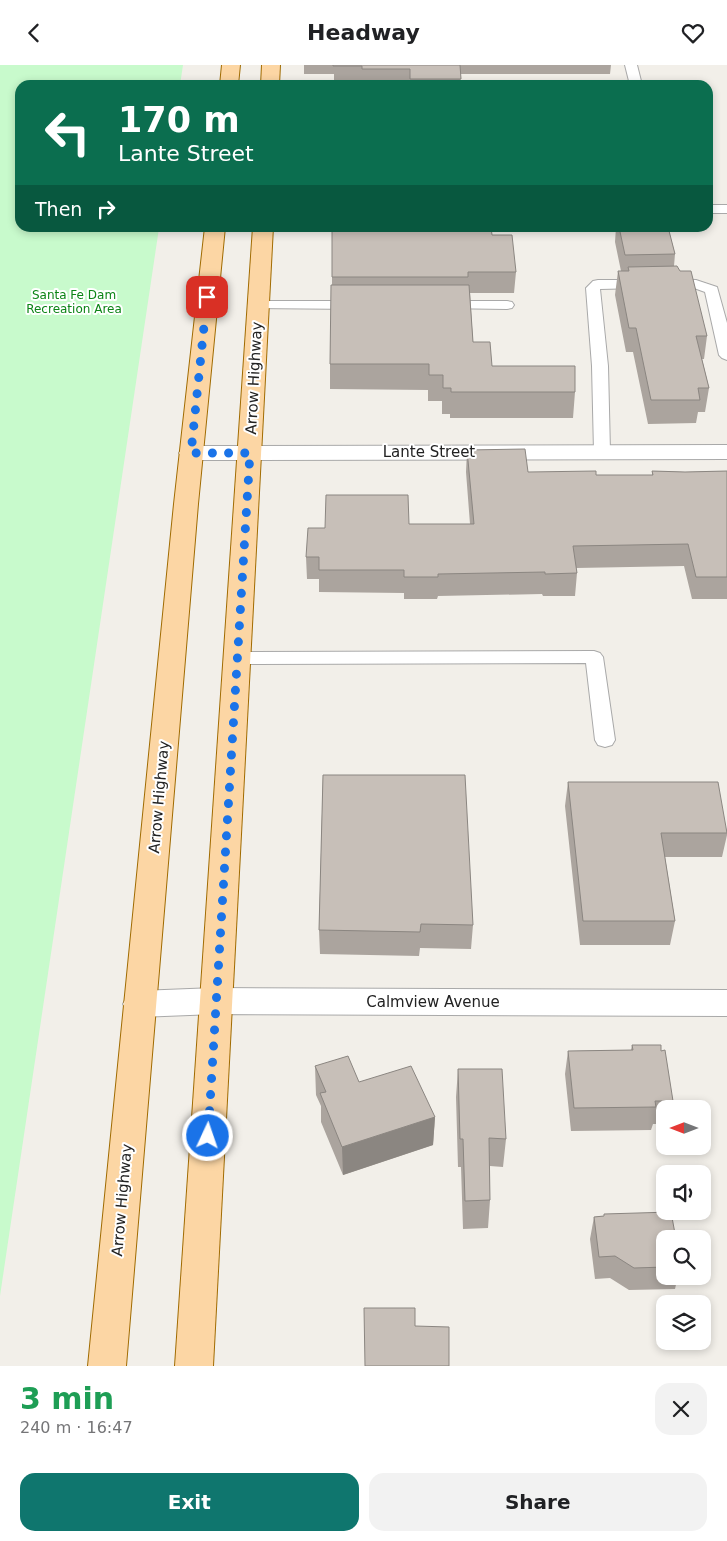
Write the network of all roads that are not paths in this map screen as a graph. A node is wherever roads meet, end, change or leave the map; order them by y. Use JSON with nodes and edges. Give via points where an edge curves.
{"nodes":[{"id":1,"x":231,"y":65,"type":"edge"},
{"id":2,"x":271,"y":65,"type":"edge"},
{"id":3,"x":631,"y":65,"type":"edge"},
{"id":4,"x":230,"y":80,"type":"edge"},
{"id":5,"x":270,"y":80,"type":"edge"},
{"id":6,"x":635,"y":80,"type":"edge"},
{"id":7,"x":713,"y":209,"type":"edge"},
{"id":8,"x":727,"y":209,"type":"edge"},
{"id":9,"x":214,"y":232,"type":"edge"},
{"id":10,"x":263,"y":232,"type":"edge"},
{"id":11,"x":258,"y":305,"type":"junction"},
{"id":12,"x":368,"y":305,"type":"edge"},
{"id":13,"x":428,"y":305,"type":"edge"},
{"id":14,"x":507,"y":305,"type":"dead end"},
{"id":15,"x":727,"y":355,"type":"edge"},
{"id":16,"x":602,"y":452,"type":"junction"},
{"id":17,"x":727,"y":452,"type":"edge"},
{"id":18,"x":191,"y":453,"type":"junction"},
{"id":19,"x":250,"y":453,"type":"junction"},
{"id":20,"x":237,"y":658,"type":"junction"},
{"id":21,"x":605,"y":740,"type":"dead end"},
{"id":22,"x":215,"y":1001,"type":"junction"},
{"id":23,"x":727,"y":1003,"type":"edge"},
{"id":24,"x":140,"y":1004,"type":"junction"},
{"id":25,"x":106,"y":1366,"type":"edge"},
{"id":26,"x":194,"y":1366,"type":"edge"}],
"edges":[{"from":1,"to":4,"type":"main road"},
{"from":2,"to":5,"type":"main road"},
{"from":3,"to":6,"type":"lane"},
{"from":7,"to":8,"type":"lane"},
{"from":9,"to":18,"type":"main road","name":"Arrow Highway"},
{"from":10,"to":11,"type":"main road","name":"Arrow Highway"},
{"from":11,"to":12,"type":"lane"},
{"from":11,"to":19,"type":"main road","name":"Arrow Highway"},
{"from":13,"to":14,"type":"lane"},
{"from":15,"to":16,"type":"lane","via":[[712,290],[687,283],[598,284],[593,288],[600,366]]},
{"from":16,"to":17,"type":"street","name":"Lante Street"},
{"from":16,"to":19,"type":"street","name":"Lante Street"},
{"from":18,"to":19,"type":"street","name":"Lante Street"},
{"from":18,"to":24,"type":"main road","name":"Arrow Highway"},
{"from":19,"to":20,"type":"main road","name":"Arrow Highway"},
{"from":20,"to":21,"type":"lane","via":[[594,657]]},
{"from":20,"to":22,"type":"main road","name":"Arrow Highway"},
{"from":22,"to":23,"type":"street","name":"Calmview Avenue"},
{"from":22,"to":24,"type":"street","name":"Calmview Avenue"},
{"from":22,"to":26,"type":"main road","name":"Arrow Highway"},
{"from":24,"to":25,"type":"main road","name":"Arrow Highway"}]}
